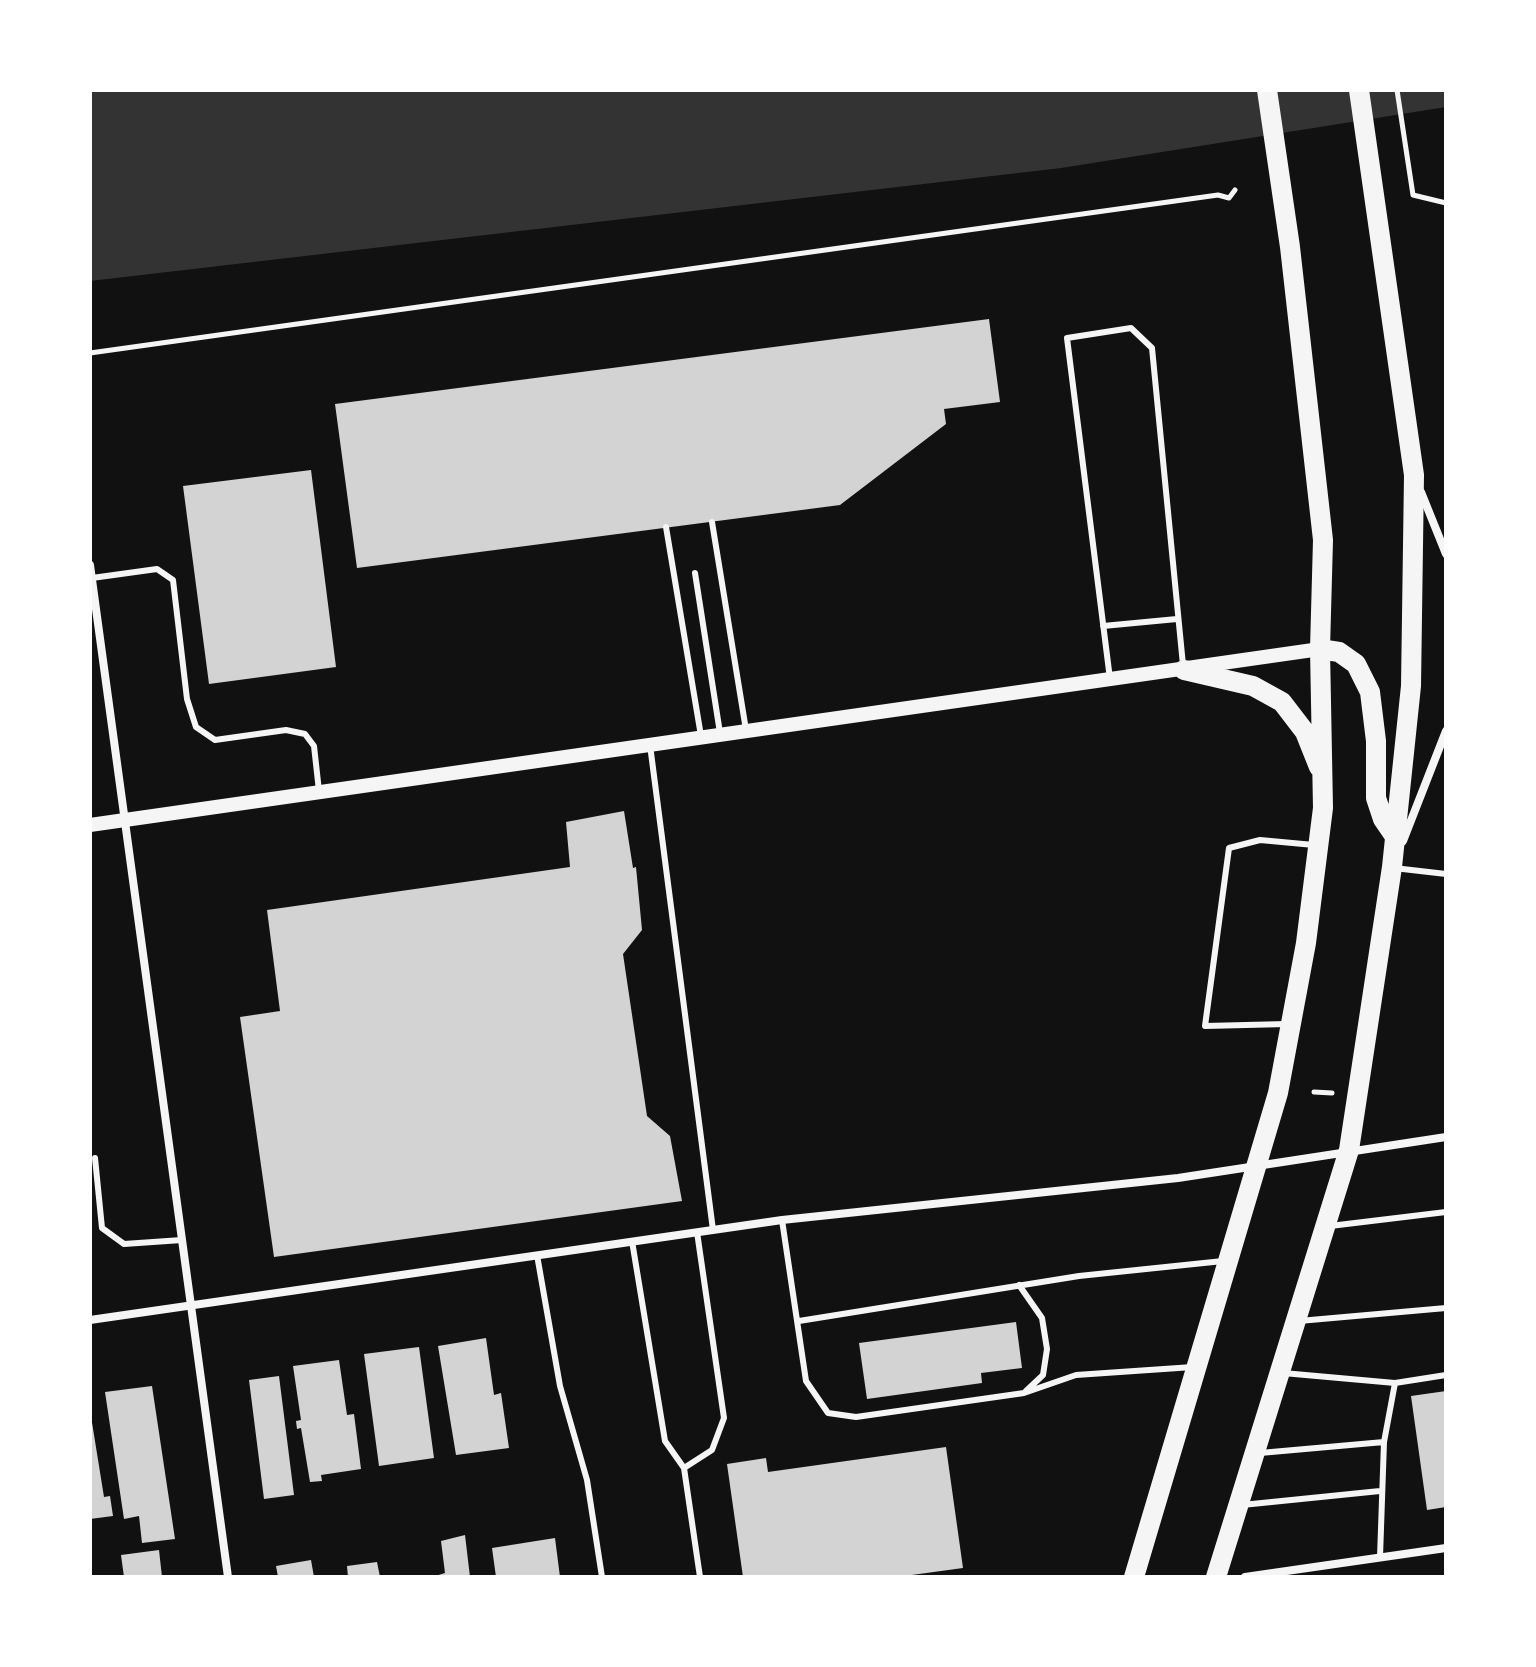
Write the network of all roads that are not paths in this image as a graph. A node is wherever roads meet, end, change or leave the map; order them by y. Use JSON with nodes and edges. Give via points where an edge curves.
{"nodes":[{"id":1,"x":1267,"y":90,"type":"edge"},
{"id":2,"x":1359,"y":90,"type":"edge"},
{"id":3,"x":1414,"y":475,"type":"junction"},
{"id":4,"x":712,"y":522,"type":"dead end"},
{"id":5,"x":666,"y":527,"type":"dead end"},
{"id":6,"x":1446,"y":554,"type":"edge"},
{"id":7,"x":90,"y":565,"type":"edge"},
{"id":8,"x":695,"y":573,"type":"dead end"},
{"id":9,"x":92,"y":578,"type":"edge"},
{"id":10,"x":1177,"y":619,"type":"junction"},
{"id":11,"x":1103,"y":626,"type":"junction"},
{"id":12,"x":1320,"y":649,"type":"junction"},
{"id":13,"x":1184,"y":670,"type":"junction"},
{"id":14,"x":1110,"y":679,"type":"junction"},
{"id":15,"x":746,"y":730,"type":"junction"},
{"id":16,"x":1446,"y":731,"type":"edge"},
{"id":17,"x":720,"y":733,"type":"junction"},
{"id":18,"x":701,"y":736,"type":"junction"},
{"id":19,"x":650,"y":744,"type":"junction"},
{"id":20,"x":1325,"y":783,"type":"junction"},
{"id":21,"x":319,"y":791,"type":"junction"},
{"id":22,"x":125,"y":819,"type":"junction"},
{"id":23,"x":90,"y":825,"type":"edge"},
{"id":24,"x":1396,"y":838,"type":"junction"},
{"id":25,"x":1317,"y":845,"type":"junction"},
{"id":26,"x":1392,"y":867,"type":"junction"},
{"id":27,"x":1446,"y":874,"type":"edge"},
{"id":28,"x":1291,"y":1024,"type":"junction"},
{"id":29,"x":1446,"y":1137,"type":"edge"},
{"id":30,"x":1349,"y":1150,"type":"junction"},
{"id":31,"x":95,"y":1158,"type":"dead end"},
{"id":32,"x":1259,"y":1165,"type":"junction"},
{"id":33,"x":1446,"y":1212,"type":"edge"},
{"id":34,"x":782,"y":1220,"type":"junction"},
{"id":35,"x":1325,"y":1227,"type":"junction"},
{"id":36,"x":713,"y":1230,"type":"junction"},
{"id":37,"x":697,"y":1232,"type":"junction"},
{"id":38,"x":182,"y":1240,"type":"junction"},
{"id":39,"x":632,"y":1241,"type":"junction"},
{"id":40,"x":537,"y":1255,"type":"junction"},
{"id":41,"x":1231,"y":1260,"type":"junction"},
{"id":42,"x":1019,"y":1285,"type":"junction"},
{"id":43,"x":191,"y":1306,"type":"junction"},
{"id":44,"x":1446,"y":1308,"type":"edge"},
{"id":45,"x":90,"y":1320,"type":"edge"},
{"id":46,"x":799,"y":1321,"type":"junction"},
{"id":47,"x":1296,"y":1321,"type":"junction"},
{"id":48,"x":1198,"y":1367,"type":"junction"},
{"id":49,"x":1279,"y":1373,"type":"junction"},
{"id":50,"x":1446,"y":1375,"type":"edge"},
{"id":51,"x":1395,"y":1383,"type":"junction"},
{"id":52,"x":1024,"y":1393,"type":"junction"},
{"id":53,"x":1384,"y":1442,"type":"junction"},
{"id":54,"x":1254,"y":1454,"type":"junction"},
{"id":55,"x":684,"y":1468,"type":"junction"},
{"id":56,"x":1380,"y":1491,"type":"junction"},
{"id":57,"x":1238,"y":1505,"type":"junction"},
{"id":58,"x":1446,"y":1548,"type":"edge"},
{"id":59,"x":1380,"y":1557,"type":"junction"},
{"id":60,"x":1302,"y":1573,"type":"edge"},
{"id":61,"x":228,"y":1577,"type":"edge"},
{"id":62,"x":602,"y":1577,"type":"edge"},
{"id":63,"x":700,"y":1577,"type":"edge"},
{"id":64,"x":1134,"y":1577,"type":"edge"},
{"id":65,"x":1216,"y":1577,"type":"edge"},
{"id":66,"x":1245,"y":1577,"type":"edge"}],
"edges":[{"from":1,"to":12,"type":"main road","via":[[1323,540]]},
{"from":2,"to":3,"type":"main road"},
{"from":3,"to":6,"type":"street"},
{"from":3,"to":24,"type":"main road","via":[[1411,686]]},
{"from":4,"to":15,"type":"lane"},
{"from":5,"to":18,"type":"lane"},
{"from":7,"to":9,"type":"street"},
{"from":8,"to":17,"type":"lane"},
{"from":9,"to":21,"type":"lane","via":[[157,569],[173,580],[187,699],[196,727],[215,740],[286,730],[305,734],[314,746]]},
{"from":9,"to":22,"type":"street"},
{"from":10,"to":11,"type":"lane"},
{"from":10,"to":11,"type":"lane","via":[[1152,348],[1131,328],[1067,338]]},
{"from":10,"to":13,"type":"lane"},
{"from":11,"to":14,"type":"lane"},
{"from":12,"to":13,"type":"street"},
{"from":12,"to":20,"type":"main road"},
{"from":12,"to":24,"type":"main road","via":[[1348,658],[1367,684],[1376,741],[1376,798]]},
{"from":13,"to":14,"type":"street"},
{"from":13,"to":20,"type":"main road","via":[[1253,686],[1282,702],[1305,732]]},
{"from":14,"to":15,"type":"street"},
{"from":15,"to":17,"type":"street"},
{"from":16,"to":26,"type":"street"},
{"from":17,"to":18,"type":"street"},
{"from":18,"to":19,"type":"street"},
{"from":19,"to":21,"type":"street"},
{"from":19,"to":36,"type":"lane"},
{"from":20,"to":25,"type":"main road"},
{"from":21,"to":22,"type":"street"},
{"from":22,"to":23,"type":"street"},
{"from":22,"to":38,"type":"street"},
{"from":24,"to":26,"type":"main road"},
{"from":25,"to":28,"type":"main road"},
{"from":25,"to":28,"type":"lane","via":[[1260,840],[1229,848],[1205,1026]]},
{"from":26,"to":27,"type":"lane"},
{"from":26,"to":30,"type":"main road"},
{"from":28,"to":32,"type":"main road"},
{"from":29,"to":30,"type":"street"},
{"from":30,"to":32,"type":"street"},
{"from":30,"to":35,"type":"main road"},
{"from":31,"to":38,"type":"lane","via":[[102,1228],[124,1244]]},
{"from":32,"to":34,"type":"street"},
{"from":32,"to":41,"type":"main road"},
{"from":33,"to":35,"type":"lane"},
{"from":34,"to":36,"type":"street"},
{"from":34,"to":46,"type":"lane"},
{"from":35,"to":47,"type":"main road"},
{"from":36,"to":37,"type":"street"},
{"from":37,"to":39,"type":"street"},
{"from":37,"to":55,"type":"lane","via":[[724,1418],[712,1450]]},
{"from":38,"to":43,"type":"street"},
{"from":39,"to":40,"type":"street"},
{"from":39,"to":55,"type":"lane","via":[[665,1441]]},
{"from":40,"to":43,"type":"street"},
{"from":40,"to":62,"type":"lane","via":[[560,1386],[587,1480]]},
{"from":41,"to":42,"type":"lane"},
{"from":41,"to":48,"type":"main road"},
{"from":42,"to":46,"type":"lane"},
{"from":42,"to":52,"type":"lane","via":[[1042,1318],[1047,1349],[1043,1375]]},
{"from":43,"to":45,"type":"street"},
{"from":43,"to":61,"type":"street"},
{"from":44,"to":47,"type":"lane"},
{"from":46,"to":52,"type":"lane","via":[[806,1381],[828,1413],[856,1417]]},
{"from":47,"to":49,"type":"main road"},
{"from":48,"to":52,"type":"lane","via":[[1076,1375]]},
{"from":48,"to":64,"type":"main road"},
{"from":49,"to":51,"type":"lane"},
{"from":49,"to":54,"type":"main road"},
{"from":50,"to":51,"type":"lane"},
{"from":51,"to":53,"type":"lane"},
{"from":53,"to":54,"type":"lane"},
{"from":53,"to":56,"type":"lane"},
{"from":54,"to":57,"type":"main road"},
{"from":55,"to":63,"type":"lane"},
{"from":56,"to":57,"type":"lane"},
{"from":56,"to":59,"type":"lane"},
{"from":57,"to":65,"type":"main road"},
{"from":58,"to":59,"type":"street"},
{"from":59,"to":60,"type":"street"},
{"from":60,"to":66,"type":"street"}]}
